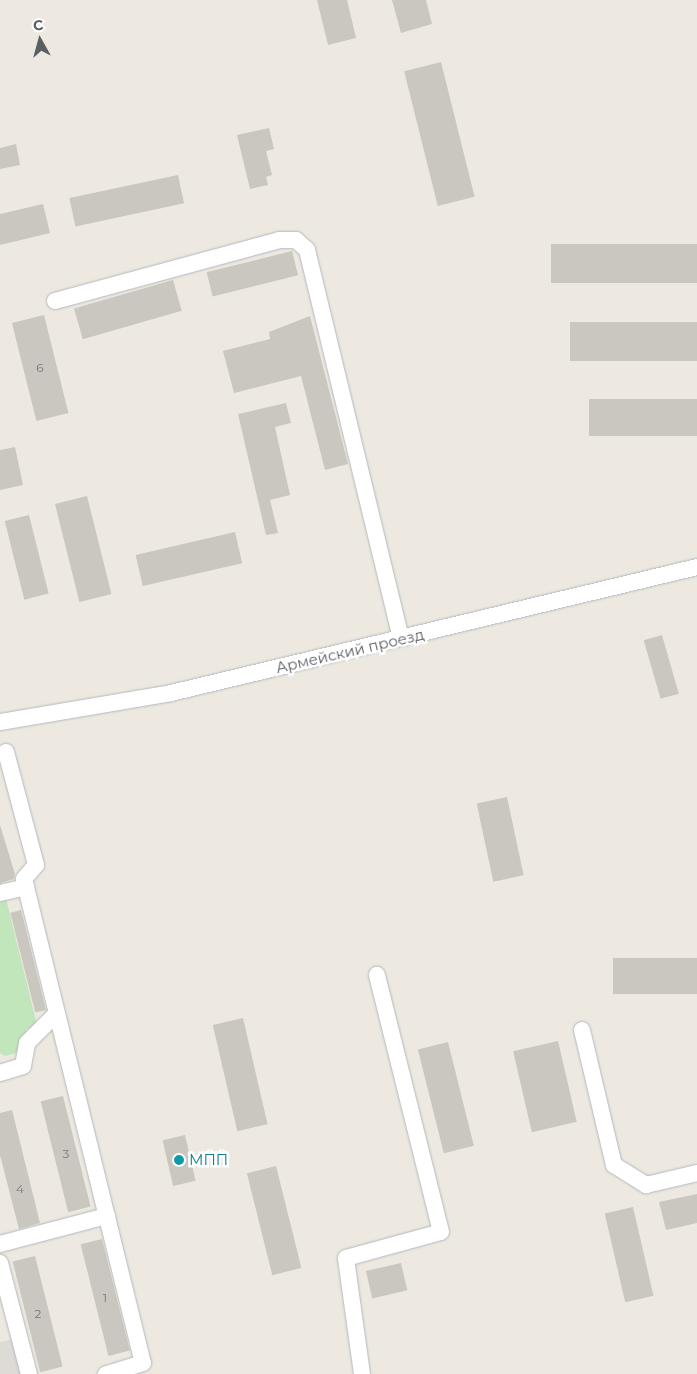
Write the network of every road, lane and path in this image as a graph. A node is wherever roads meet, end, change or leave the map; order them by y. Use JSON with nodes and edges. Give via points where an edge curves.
{"nodes":[{"id":1,"x":55,"y":302,"type":"dead end"},
{"id":2,"x":697,"y":567,"type":"edge"},
{"id":3,"x":401,"y":638,"type":"junction"},
{"id":4,"x":0,"y":722,"type":"edge"},
{"id":5,"x":6,"y":752,"type":"dead end"},
{"id":6,"x":26,"y":887,"type":"junction"},
{"id":7,"x":0,"y":894,"type":"edge"},
{"id":8,"x":377,"y":975,"type":"dead end"},
{"id":9,"x":57,"y":1013,"type":"junction"},
{"id":10,"x":582,"y":1030,"type":"dead end"},
{"id":11,"x":0,"y":1073,"type":"edge"},
{"id":12,"x":697,"y":1174,"type":"edge"},
{"id":13,"x":107,"y":1216,"type":"junction"},
{"id":14,"x":0,"y":1244,"type":"edge"},
{"id":15,"x":0,"y":1263,"type":"edge"},
{"id":16,"x":28,"y":1374,"type":"edge"},
{"id":17,"x":106,"y":1374,"type":"edge"},
{"id":18,"x":362,"y":1374,"type":"edge"}],
"edges":[{"from":1,"to":3,"type":"street","via":[[279,240],[296,240],[307,250]]},
{"from":2,"to":3,"type":"street","name":"Армейский проезд"},
{"from":3,"to":4,"type":"street","name":"Армейский проезд","via":[[171,693]]},
{"from":5,"to":6,"type":"street","via":[[36,865],[24,879]]},
{"from":6,"to":7,"type":"street"},
{"from":6,"to":9,"type":"street"},
{"from":8,"to":18,"type":"street","via":[[441,1232],[346,1258]]},
{"from":9,"to":11,"type":"street","via":[[28,1043],[24,1066]]},
{"from":9,"to":13,"type":"street"},
{"from":10,"to":12,"type":"street","via":[[614,1165],[646,1185]]},
{"from":13,"to":14,"type":"street"},
{"from":13,"to":17,"type":"street","via":[[143,1363]]},
{"from":15,"to":16,"type":"street"}]}
